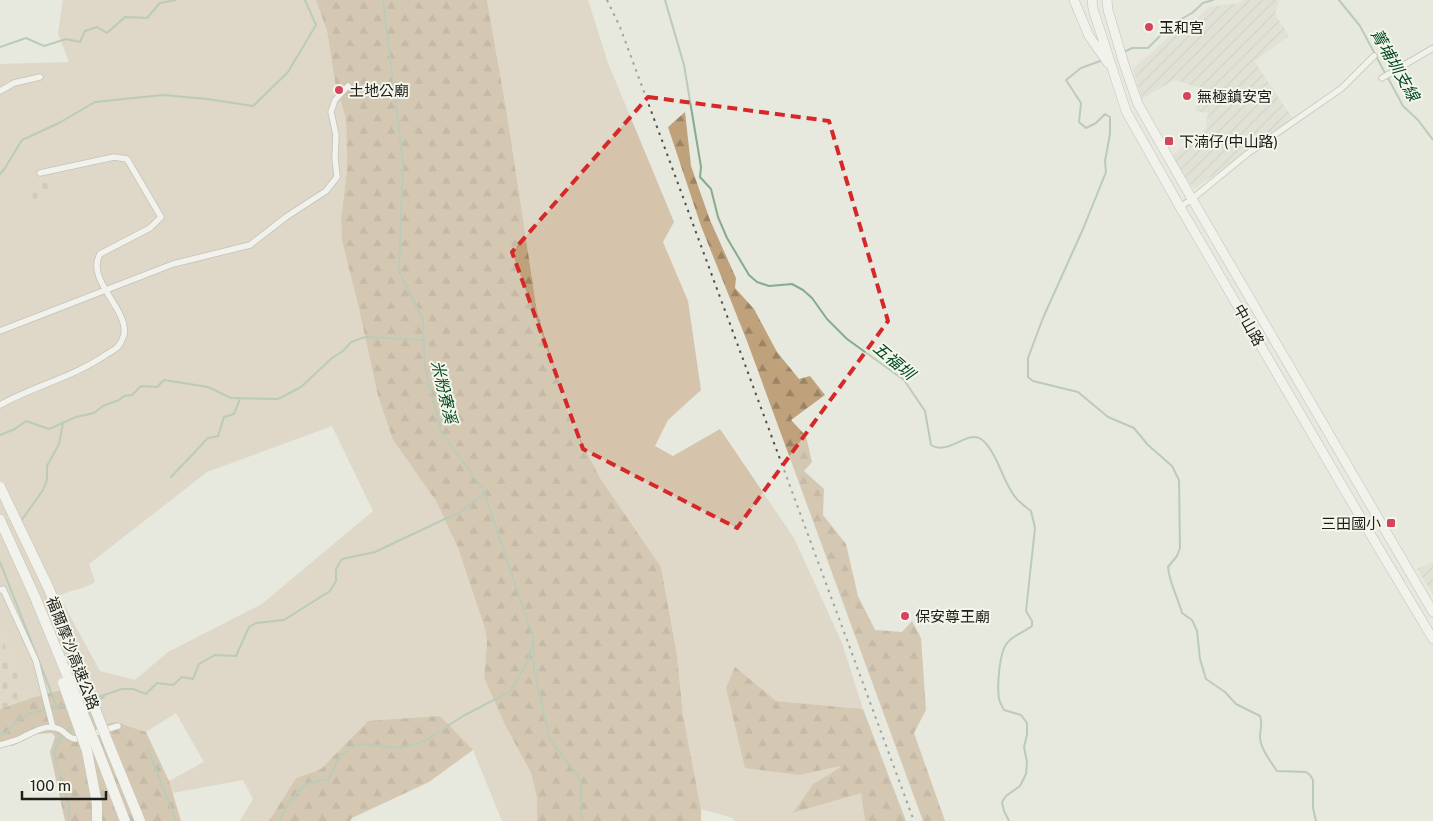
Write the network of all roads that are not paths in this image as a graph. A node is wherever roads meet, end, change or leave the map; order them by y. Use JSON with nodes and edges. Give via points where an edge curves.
{"nodes":[{"id":1,"x":1074,"y":0,"type":"edge"},
{"id":2,"x":1092,"y":0,"type":"edge"},
{"id":3,"x":1107,"y":0,"type":"edge"},
{"id":4,"x":1433,"y":48,"type":"edge"},
{"id":5,"x":1374,"y":56,"type":"dead end"},
{"id":6,"x":1114,"y":72,"type":"junction"},
{"id":7,"x":40,"y":77,"type":"dead end"},
{"id":8,"x":1382,"y":78,"type":"dead end"},
{"id":9,"x":348,"y":86,"type":"dead end"},
{"id":10,"x":0,"y":91,"type":"edge"},
{"id":11,"x":40,"y":173,"type":"dead end"},
{"id":12,"x":1192,"y":199,"type":"junction"},
{"id":13,"x":1180,"y":207,"type":"junction"},
{"id":14,"x":105,"y":290,"type":"junction"},
{"id":15,"x":0,"y":331,"type":"edge"},
{"id":16,"x":0,"y":405,"type":"edge"},
{"id":17,"x":0,"y":487,"type":"edge"},
{"id":18,"x":0,"y":520,"type":"edge"},
{"id":19,"x":0,"y":590,"type":"edge"},
{"id":20,"x":1433,"y":612,"type":"edge"},
{"id":21,"x":1433,"y":639,"type":"edge"},
{"id":22,"x":118,"y":726,"type":"dead end"},
{"id":23,"x":53,"y":728,"type":"junction"},
{"id":24,"x":0,"y":744,"type":"edge"},
{"id":25,"x":92,"y":749,"type":"junction"},
{"id":26,"x":97,"y":821,"type":"edge"},
{"id":27,"x":125,"y":821,"type":"edge"},
{"id":28,"x":140,"y":821,"type":"edge"}],
"edges":[{"from":1,"to":6,"type":"main road","via":[[1089,36]]},
{"from":2,"to":6,"type":"main road","name":"中山路"},
{"from":3,"to":12,"type":"main road","name":"中山路","via":[[1138,104]]},
{"from":4,"to":8,"type":"street"},
{"from":5,"to":12,"type":"street","via":[[1342,88],[1247,154]]},
{"from":6,"to":13,"type":"main road","name":"中山路","via":[[1126,110]]},
{"from":7,"to":10,"type":"street","via":[[14,83]]},
{"from":9,"to":14,"type":"street","via":[[335,100],[331,112],[336,135],[337,177],[326,191],[250,245],[173,264]]},
{"from":11,"to":14,"type":"street","via":[[114,157],[127,158],[161,217],[150,228],[100,254],[96,266]]},
{"from":12,"to":13,"type":"street"},
{"from":12,"to":20,"type":"main road","name":"中山路"},
{"from":13,"to":21,"type":"main road","name":"中山路"},
{"from":14,"to":15,"type":"street"},
{"from":14,"to":16,"type":"street","via":[[121,320],[124,334],[119,346],[93,364]]},
{"from":17,"to":28,"type":"highway","name":"福爾摩沙高速公路","bridge":true,"via":[[48,589]]},
{"from":18,"to":25,"type":"highway","name":"福爾摩沙高速公路","bridge":true,"via":[[35,597]]},
{"from":19,"to":23,"type":"street","via":[[3,589],[36,661]]},
{"from":22,"to":23,"type":"street","via":[[75,739]]},
{"from":23,"to":24,"type":"street","via":[[31,732],[18,740]]},
{"from":25,"to":26,"type":"highway"},
{"from":25,"to":27,"type":"highway"}]}
